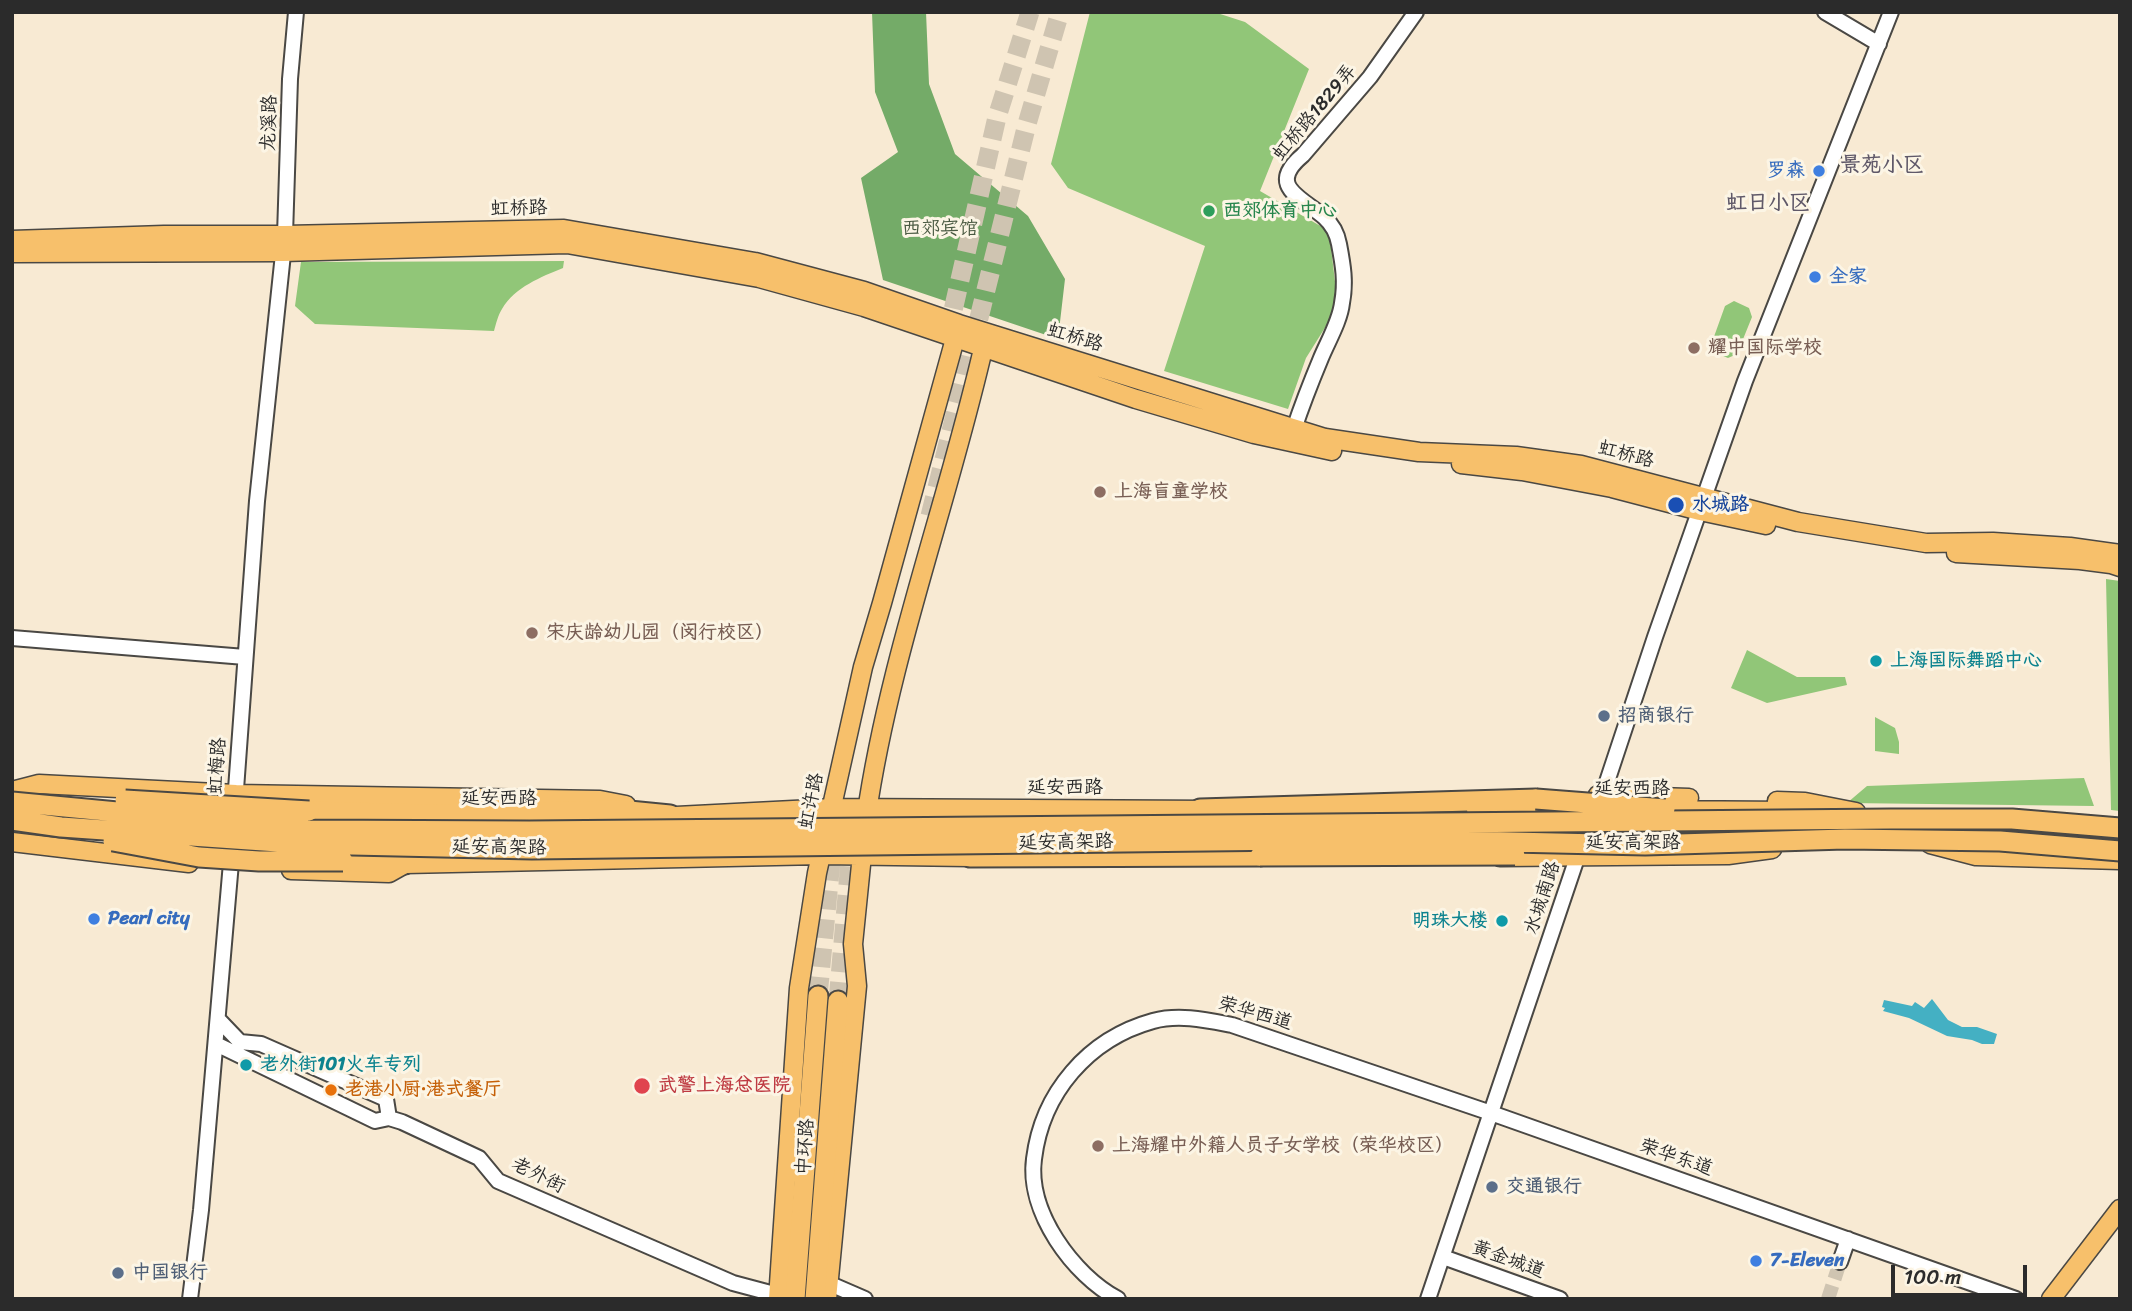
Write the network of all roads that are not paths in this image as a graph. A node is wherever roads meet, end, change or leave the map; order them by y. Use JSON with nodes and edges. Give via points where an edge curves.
{"nodes":[{"id":1,"x":296,"y":12,"type":"edge"},
{"id":2,"x":1416,"y":12,"type":"edge"},
{"id":3,"x":1825,"y":12,"type":"edge"},
{"id":4,"x":1891,"y":12,"type":"edge"},
{"id":5,"x":1879,"y":44,"type":"junction"},
{"id":6,"x":12,"y":240,"type":"edge"},
{"id":7,"x":284,"y":243,"type":"junction"},
{"id":8,"x":12,"y":253,"type":"edge"},
{"id":9,"x":957,"y":331,"type":"junction"},
{"id":10,"x":985,"y":340,"type":"junction"},
{"id":11,"x":1294,"y":429,"type":"junction"},
{"id":12,"x":1702,"y":504,"type":"junction"},
{"id":13,"x":2120,"y":554,"type":"edge"},
{"id":14,"x":2120,"y":567,"type":"edge"},
{"id":15,"x":12,"y":638,"type":"edge"},
{"id":16,"x":245,"y":657,"type":"junction"},
{"id":17,"x":12,"y":791,"type":"edge"},
{"id":18,"x":236,"y":794,"type":"junction"},
{"id":19,"x":12,"y":799,"type":"edge"},
{"id":20,"x":1600,"y":802,"type":"junction"},
{"id":21,"x":832,"y":808,"type":"junction"},
{"id":22,"x":868,"y":808,"type":"junction"},
{"id":23,"x":1200,"y":809,"type":"junction"},
{"id":24,"x":670,"y":815,"type":"junction"},
{"id":25,"x":2007,"y":816,"type":"junction"},
{"id":26,"x":1784,"y":819,"type":"junction"},
{"id":27,"x":12,"y":820,"type":"edge"},
{"id":28,"x":234,"y":821,"type":"junction"},
{"id":29,"x":2120,"y":821,"type":"edge"},
{"id":30,"x":61,"y":827,"type":"junction"},
{"id":31,"x":2120,"y":828,"type":"edge"},
{"id":32,"x":12,"y":830,"type":"edge"},
{"id":33,"x":1587,"y":841,"type":"junction"},
{"id":34,"x":1831,"y":841,"type":"junction"},
{"id":35,"x":12,"y":842,"type":"edge"},
{"id":36,"x":1923,"y":843,"type":"junction"},
{"id":37,"x":2006,"y":843,"type":"junction"},
{"id":38,"x":1645,"y":845,"type":"junction"},
{"id":39,"x":2120,"y":849,"type":"edge"},
{"id":40,"x":821,"y":855,"type":"junction"},
{"id":41,"x":861,"y":857,"type":"junction"},
{"id":42,"x":970,"y":857,"type":"junction"},
{"id":43,"x":1577,"y":858,"type":"junction"},
{"id":44,"x":231,"y":859,"type":"junction"},
{"id":45,"x":2120,"y":860,"type":"edge"},
{"id":46,"x":405,"y":864,"type":"junction"},
{"id":47,"x":818,"y":996,"type":"tunnel mouth"},
{"id":48,"x":838,"y":1001,"type":"tunnel mouth"},
{"id":49,"x":218,"y":1019,"type":"junction"},
{"id":50,"x":216,"y":1044,"type":"junction"},
{"id":51,"x":1492,"y":1114,"type":"junction"},
{"id":52,"x":390,"y":1118,"type":"junction"},
{"id":53,"x":2120,"y":1209,"type":"edge"},
{"id":54,"x":1848,"y":1239,"type":"junction"},
{"id":55,"x":1443,"y":1257,"type":"junction"},
{"id":56,"x":1840,"y":1262,"type":"tunnel mouth"},
{"id":57,"x":827,"y":1291,"type":"edge"},
{"id":58,"x":784,"y":1298,"type":"edge"},
{"id":59,"x":190,"y":1299,"type":"edge"},
{"id":60,"x":815,"y":1299,"type":"edge"},
{"id":61,"x":865,"y":1299,"type":"edge"},
{"id":62,"x":1118,"y":1299,"type":"edge"},
{"id":63,"x":1427,"y":1299,"type":"edge"},
{"id":64,"x":1560,"y":1299,"type":"edge"},
{"id":65,"x":2016,"y":1299,"type":"edge"},
{"id":66,"x":2052,"y":1299,"type":"edge"}],
"edges":[{"from":1,"to":7,"type":"street","name":"龙溪路"},
{"from":2,"to":11,"type":"street","name":"虹桥路1829弄","via":[[1370,77],[1286,174],[1294,194],[1337,232],[1345,268],[1342,306]]},
{"from":3,"to":5,"type":"street"},
{"from":4,"to":5,"type":"street"},
{"from":5,"to":12,"type":"street","via":[[1745,381]]},
{"from":6,"to":7,"type":"main road","name":"虹桥路","via":[[164,235]]},
{"from":7,"to":8,"type":"main road","name":"虹桥路"},
{"from":7,"to":9,"type":"main road","name":"虹桥路","via":[[567,244],[760,278]]},
{"from":7,"to":16,"type":"street","name":"虹梅路"},
{"from":9,"to":10,"type":"main road","name":"虹桥路"},
{"from":9,"to":21,"type":"main road","name":"虹许路","via":[[863,667]]},
{"from":10,"to":11,"type":"main road","name":"虹桥路"},
{"from":10,"to":12,"type":"main road","name":"虹桥路","via":[[1136,399],[1254,434],[1329,451],[1522,471]]},
{"from":10,"to":22,"type":"main road","via":[[910,612]]},
{"from":11,"to":12,"type":"main road","name":"虹桥路","via":[[1325,439],[1419,452],[1516,456],[1581,465]]},
{"from":12,"to":13,"type":"main road","name":"虹桥路","via":[[1926,543],[1993,542]]},
{"from":12,"to":14,"type":"main road","name":"虹桥路","via":[[1797,532],[1912,551],[2080,560]]},
{"from":12,"to":20,"type":"street","name":"水城南路"},
{"from":15,"to":16,"type":"street"},
{"from":16,"to":18,"type":"street","name":"虹梅路"},
{"from":17,"to":18,"type":"main road","via":[[38,784]]},
{"from":18,"to":24,"type":"main road","via":[[600,800]]},
{"from":18,"to":28,"type":"street","name":"虹梅路"},
{"from":19,"to":24,"type":"highway","bridge":true,"via":[[64,797],[429,814],[619,810]]},
{"from":19,"to":26,"type":"highway","name":"延安高架路","bridge":true,"via":[[307,830]]},
{"from":19,"to":28,"type":"main road","name":"延安西路"},
{"from":20,"to":23,"type":"main road","name":"延安西路","via":[[1281,813]]},
{"from":20,"to":25,"type":"main road","name":"延安西路"},
{"from":20,"to":33,"type":"street","name":"水城南路"},
{"from":21,"to":22,"type":"main road","name":"延安西路"},
{"from":21,"to":24,"type":"main road","name":"延安西路"},
{"from":21,"to":40,"type":"main road","name":"虹许路"},
{"from":22,"to":23,"type":"main road","name":"延安西路"},
{"from":22,"to":41,"type":"main road"},
{"from":23,"to":26,"type":"highway","bridge":true,"via":[[1536,799]]},
{"from":24,"to":28,"type":"main road","name":"延安西路","via":[[640,819]]},
{"from":25,"to":29,"type":"main road","name":"延安西路"},
{"from":25,"to":37,"type":"main road"},
{"from":26,"to":31,"type":"highway","name":"延安高架路","bridge":true,"via":[[2012,819]]},
{"from":27,"to":30,"type":"highway","name":"延安高架路","bridge":true},
{"from":28,"to":44,"type":"street","name":"虹梅路"},
{"from":30,"to":38,"type":"highway","name":"延安高架路","bridge":true,"via":[[307,844],[532,849],[1377,839]]},
{"from":30,"to":46,"type":"highway","bridge":true,"via":[[199,857]]},
{"from":32,"to":44,"type":"main road"},
{"from":33,"to":34,"type":"main road"},
{"from":33,"to":42,"type":"main road","via":[[1032,848]]},
{"from":33,"to":43,"type":"street","name":"水城南路"},
{"from":34,"to":36,"type":"main road"},
{"from":34,"to":43,"type":"main road","via":[[1728,855]]},
{"from":35,"to":44,"type":"main road"},
{"from":36,"to":37,"type":"main road"},
{"from":36,"to":45,"type":"main road","via":[[1976,856]]},
{"from":37,"to":39,"type":"main road"},
{"from":38,"to":39,"type":"highway","name":"延安高架路","bridge":true,"via":[[1845,839]]},
{"from":38,"to":42,"type":"highway","bridge":true,"via":[[1522,855]]},
{"from":40,"to":41,"type":"main road"},
{"from":40,"to":46,"type":"main road"},
{"from":40,"to":58,"type":"main road","name":"虹许路","via":[[799,988]]},
{"from":41,"to":42,"type":"main road"},
{"from":41,"to":57,"type":"main road","via":[[853,944],[857,986]]},
{"from":42,"to":43,"type":"main road","via":[[1031,863]]},
{"from":43,"to":51,"type":"street","name":"水城南路"},
{"from":44,"to":46,"type":"main road","via":[[346,850]]},
{"from":44,"to":46,"type":"main road","via":[[251,869],[389,873]]},
{"from":44,"to":49,"type":"street","name":"虹梅路"},
{"from":47,"to":58,"type":"highway","name":"中环路"},
{"from":48,"to":60,"type":"highway","name":"中环路"},
{"from":49,"to":50,"type":"street","name":"虹梅路"},
{"from":49,"to":52,"type":"street","via":[[240,1042],[261,1044],[387,1099]]},
{"from":50,"to":52,"type":"street","name":"老外街","via":[[375,1121]]},
{"from":50,"to":59,"type":"street","name":"虹梅路"},
{"from":51,"to":54,"type":"street","name":"荣华东道"},
{"from":51,"to":55,"type":"street","name":"水城南路"},
{"from":51,"to":62,"type":"street","name":"荣华西道","via":[[1232,1025],[1194,1017],[1155,1020],[1123,1031],[1075,1068],[1055,1093],[1033,1161],[1036,1193],[1051,1232],[1072,1264]]},
{"from":52,"to":58,"type":"street","name":"老外街","via":[[479,1158],[498,1181],[733,1283]]},
{"from":53,"to":66,"type":"main road"},
{"from":54,"to":56,"type":"street"},
{"from":54,"to":65,"type":"street","name":"荣华东道"},
{"from":55,"to":63,"type":"street","name":"水城南路"},
{"from":55,"to":64,"type":"street","name":"黄金城道"},
{"from":57,"to":61,"type":"street"}]}
